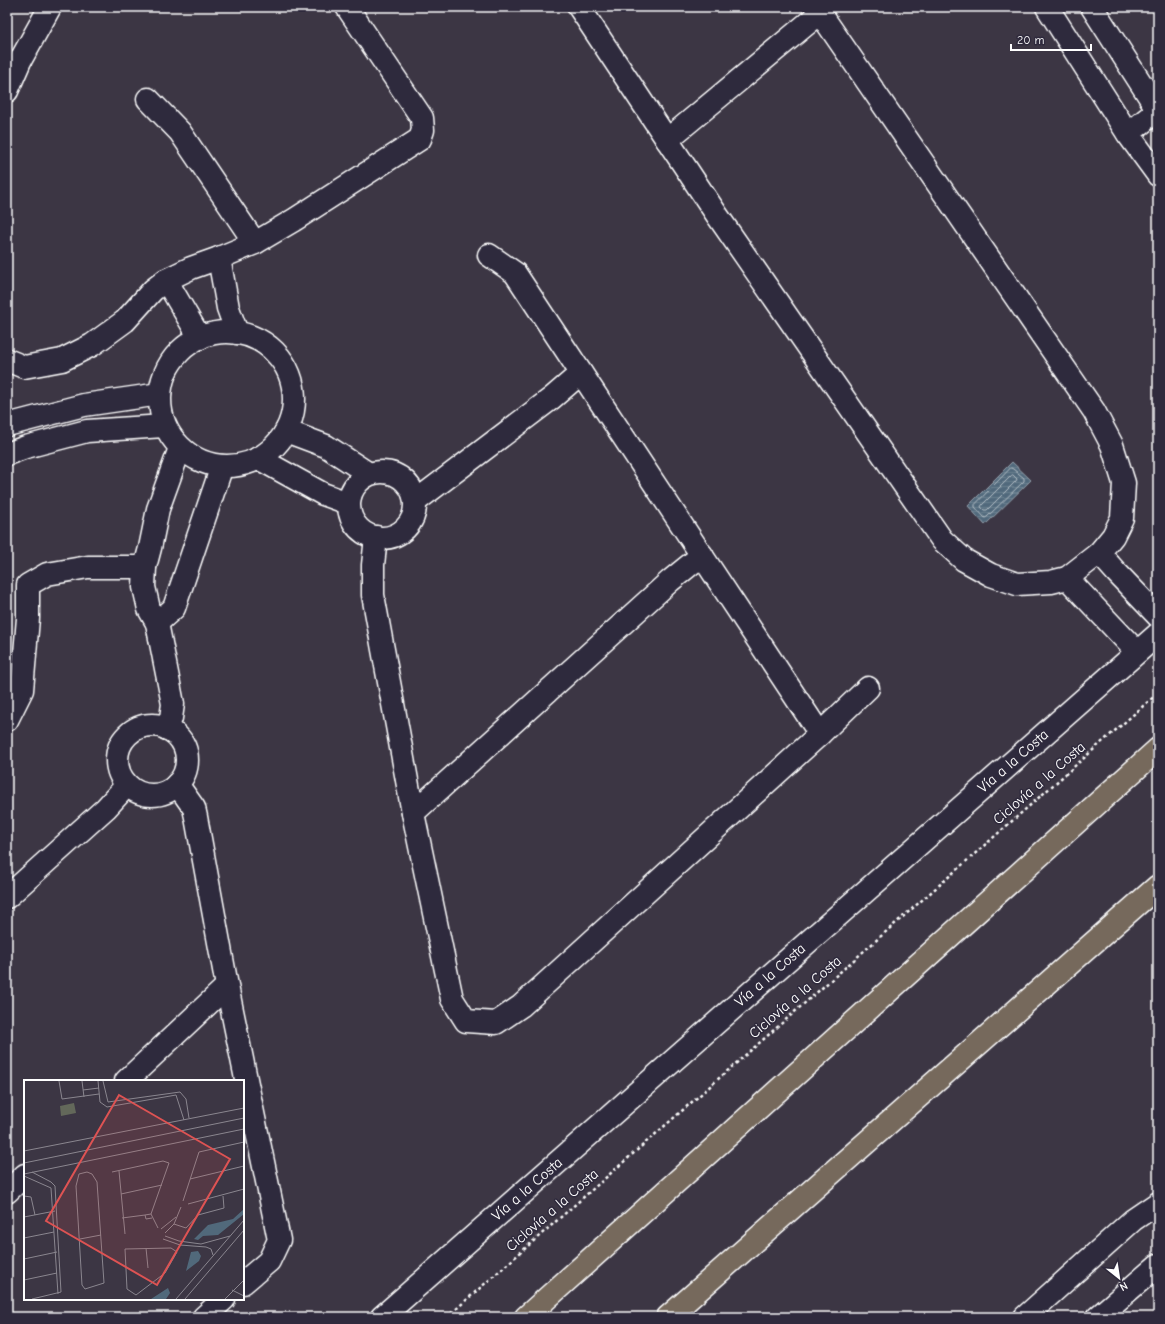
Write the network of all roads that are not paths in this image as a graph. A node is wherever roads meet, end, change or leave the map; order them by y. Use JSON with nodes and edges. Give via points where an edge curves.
{"nodes":[{"id":1,"x":50,"y":7,"type":"edge"},
{"id":2,"x":347,"y":7,"type":"edge"},
{"id":3,"x":579,"y":7,"type":"edge"},
{"id":4,"x":1047,"y":7,"type":"edge"},
{"id":5,"x":1092,"y":7,"type":"edge"},
{"id":6,"x":818,"y":10,"type":"edge"},
{"id":7,"x":7,"y":91,"type":"edge"},
{"id":8,"x":148,"y":99,"type":"dead end"},
{"id":9,"x":1158,"y":110,"type":"edge"},
{"id":10,"x":1128,"y":134,"type":"junction"},
{"id":11,"x":667,"y":140,"type":"junction"},
{"id":12,"x":1158,"y":175,"type":"edge"},
{"id":13,"x":255,"y":243,"type":"junction"},
{"id":14,"x":489,"y":255,"type":"dead end"},
{"id":15,"x":219,"y":258,"type":"junction"},
{"id":16,"x":166,"y":280,"type":"junction"},
{"id":17,"x":237,"y":333,"type":"junction"},
{"id":18,"x":200,"y":338,"type":"junction"},
{"id":19,"x":7,"y":360,"type":"edge"},
{"id":20,"x":581,"y":372,"type":"junction"},
{"id":21,"x":160,"y":394,"type":"junction"},
{"id":22,"x":7,"y":426,"type":"edge"},
{"id":23,"x":164,"y":426,"type":"junction"},
{"id":24,"x":286,"y":431,"type":"junction"},
{"id":25,"x":180,"y":448,"type":"junction"},
{"id":26,"x":7,"y":454,"type":"edge"},
{"id":27,"x":258,"y":458,"type":"junction"},
{"id":28,"x":222,"y":466,"type":"junction"},
{"id":29,"x":369,"y":474,"type":"junction"},
{"id":30,"x":416,"y":501,"type":"junction"},
{"id":31,"x":348,"y":503,"type":"junction"},
{"id":32,"x":376,"y":537,"type":"junction"},
{"id":33,"x":1099,"y":552,"type":"junction"},
{"id":34,"x":702,"y":555,"type":"junction"},
{"id":35,"x":145,"y":567,"type":"junction"},
{"id":36,"x":1067,"y":578,"type":"junction"},
{"id":37,"x":1158,"y":616,"type":"edge"},
{"id":38,"x":158,"y":623,"type":"junction"},
{"id":39,"x":1158,"y":634,"type":"edge"},
{"id":40,"x":1137,"y":652,"type":"junction"},
{"id":41,"x":868,"y":688,"type":"dead end"},
{"id":42,"x":7,"y":720,"type":"edge"},
{"id":43,"x":167,"y":729,"type":"junction"},
{"id":44,"x":820,"y":734,"type":"junction"},
{"id":45,"x":1158,"y":749,"type":"edge"},
{"id":46,"x":177,"y":784,"type":"junction"},
{"id":47,"x":127,"y":785,"type":"junction"},
{"id":48,"x":413,"y":813,"type":"junction"},
{"id":49,"x":1158,"y":886,"type":"edge"},
{"id":50,"x":7,"y":897,"type":"edge"},
{"id":51,"x":227,"y":986,"type":"junction"},
{"id":52,"x":127,"y":1080,"type":"edge"},
{"id":53,"x":24,"y":1177,"type":"edge"},
{"id":54,"x":7,"y":1192,"type":"edge"},
{"id":55,"x":1158,"y":1203,"type":"edge"},
{"id":56,"x":1158,"y":1265,"type":"edge"},
{"id":57,"x":244,"y":1282,"type":"edge"},
{"id":58,"x":223,"y":1300,"type":"edge"},
{"id":59,"x":204,"y":1317,"type":"edge"},
{"id":60,"x":382,"y":1317,"type":"edge"},
{"id":61,"x":526,"y":1317,"type":"edge"},
{"id":62,"x":668,"y":1317,"type":"edge"},
{"id":63,"x":1025,"y":1317,"type":"edge"},
{"id":64,"x":1098,"y":1317,"type":"edge"}],
"edges":[{"from":1,"to":7,"type":"street","via":[[20,61]]},
{"from":2,"to":13,"type":"street","via":[[422,118],[423,130],[420,139]]},
{"from":3,"to":11,"type":"street"},
{"from":4,"to":10,"type":"street"},
{"from":5,"to":9,"type":"street"},
{"from":6,"to":11,"type":"street"},
{"from":6,"to":33,"type":"street","via":[[1094,411],[1112,445],[1124,483],[1122,518],[1113,536]]},
{"from":8,"to":13,"type":"street","via":[[180,132]]},
{"from":9,"to":10,"type":"street"},
{"from":10,"to":12,"type":"street"},
{"from":11,"to":36,"type":"street","via":[[942,540],[964,560],[991,575],[1017,584],[1051,582]]},
{"from":13,"to":15,"type":"street"},
{"from":14,"to":20,"type":"street","via":[[515,273]]},
{"from":15,"to":16,"type":"street"},
{"from":15,"to":17,"type":"street","via":[[228,308]]},
{"from":16,"to":18,"type":"street"},
{"from":16,"to":19,"type":"street","via":[[153,290],[125,321],[92,345],[62,360],[24,367]]},
{"from":17,"to":18,"type":"street","via":[[218,333]]},
{"from":17,"to":24,"type":"street","via":[[257,339],[275,352],[287,369],[294,389],[293,411]]},
{"from":18,"to":21,"type":"street","via":[[184,348],[172,361],[163,377]]},
{"from":20,"to":30,"type":"street","via":[[552,398]]},
{"from":20,"to":34,"type":"street"},
{"from":21,"to":22,"type":"street","via":[[84,405]]},
{"from":21,"to":23,"type":"street"},
{"from":23,"to":25,"type":"street"},
{"from":23,"to":26,"type":"street","via":[[88,431]]},
{"from":24,"to":27,"type":"street","via":[[274,446]]},
{"from":24,"to":29,"type":"street","via":[[326,446]]},
{"from":25,"to":28,"type":"street","via":[[193,457]]},
{"from":25,"to":35,"type":"street","via":[[158,509]]},
{"from":27,"to":28,"type":"street","via":[[241,465]]},
{"from":27,"to":31,"type":"street","via":[[323,494]]},
{"from":28,"to":38,"type":"street","via":[[174,608]]},
{"from":29,"to":30,"type":"street","via":[[384,471],[399,476],[410,486]]},
{"from":29,"to":31,"type":"street","via":[[358,481],[351,491]]},
{"from":30,"to":32,"type":"street","via":[[413,517],[404,529],[391,537]]},
{"from":31,"to":32,"type":"street","via":[[355,525],[364,533]]},
{"from":32,"to":48,"type":"street","via":[[373,595]]},
{"from":33,"to":36,"type":"street"},
{"from":33,"to":37,"type":"street"},
{"from":34,"to":44,"type":"street"},
{"from":34,"to":48,"type":"street"},
{"from":35,"to":38,"type":"street","via":[[144,587],[149,609]]},
{"from":35,"to":42,"type":"street","via":[[88,567],[48,574],[28,585],[22,690]]},
{"from":36,"to":40,"type":"street"},
{"from":38,"to":43,"type":"street","via":[[173,704]]},
{"from":39,"to":40,"type":"street","name":"Vía a la Costa"},
{"from":40,"to":60,"type":"street","name":"Vía a la Costa"},
{"from":41,"to":44,"type":"street"},
{"from":43,"to":46,"type":"street","via":[[176,735],[186,754],[187,765]]},
{"from":43,"to":47,"type":"street","via":[[143,727],[132,732],[123,741],[118,751],[117,764]]},
{"from":44,"to":48,"type":"street","via":[[521,1006],[496,1023],[466,1021],[452,999]]},
{"from":45,"to":61,"type":"highway"},
{"from":46,"to":47,"type":"street","via":[[158,795],[147,795]]},
{"from":46,"to":51,"type":"street","via":[[194,808]]},
{"from":47,"to":50,"type":"street","via":[[106,808]]},
{"from":49,"to":62,"type":"highway"},
{"from":51,"to":52,"type":"street"},
{"from":51,"to":57,"type":"street","via":[[279,1240],[269,1261]]},
{"from":53,"to":54,"type":"street"},
{"from":55,"to":63,"type":"street","via":[[1134,1220]]},
{"from":56,"to":64,"type":"street"},
{"from":58,"to":59,"type":"street"}]}
